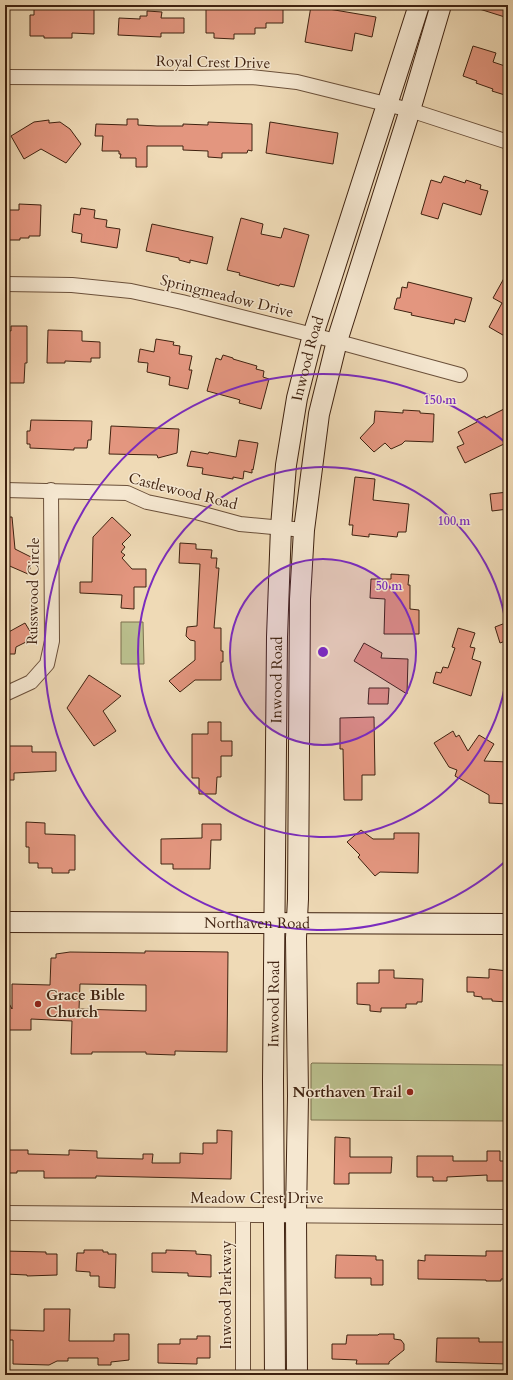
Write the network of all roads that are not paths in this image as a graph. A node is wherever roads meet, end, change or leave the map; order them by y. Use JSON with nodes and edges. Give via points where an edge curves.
{"nodes":[{"id":1,"x":419,"y":5,"type":"edge"},
{"id":2,"x":441,"y":5,"type":"edge"},
{"id":3,"x":5,"y":77,"type":"edge"},
{"id":4,"x":387,"y":104,"type":"junction"},
{"id":5,"x":410,"y":110,"type":"junction"},
{"id":6,"x":508,"y":142,"type":"edge"},
{"id":7,"x":5,"y":284,"type":"edge"},
{"id":8,"x":313,"y":335,"type":"junction"},
{"id":9,"x":337,"y":341,"type":"junction"},
{"id":10,"x":460,"y":375,"type":"dead end"},
{"id":11,"x":5,"y":490,"type":"edge"},
{"id":12,"x":51,"y":490,"type":"junction"},
{"id":13,"x":282,"y":528,"type":"junction"},
{"id":14,"x":304,"y":530,"type":"junction"},
{"id":15,"x":5,"y":694,"type":"edge"},
{"id":16,"x":5,"y":922,"type":"edge"},
{"id":17,"x":274,"y":923,"type":"junction"},
{"id":18,"x":296,"y":923,"type":"junction"},
{"id":19,"x":508,"y":924,"type":"edge"},
{"id":20,"x":5,"y":1213,"type":"edge"},
{"id":21,"x":243,"y":1215,"type":"junction"},
{"id":22,"x":274,"y":1215,"type":"junction"},
{"id":23,"x":296,"y":1216,"type":"junction"},
{"id":24,"x":508,"y":1217,"type":"edge"},
{"id":25,"x":243,"y":1375,"type":"edge"},
{"id":26,"x":275,"y":1375,"type":"edge"},
{"id":27,"x":297,"y":1375,"type":"edge"}],
"edges":[{"from":1,"to":4,"type":"main road","name":"Inwood Road"},
{"from":2,"to":5,"type":"main road","name":"Inwood Road"},
{"from":3,"to":4,"type":"street","name":"Royal Crest Drive","via":[[251,77],[297,82]]},
{"from":4,"to":5,"type":"street","name":"Royal Crest Drive"},
{"from":4,"to":8,"type":"main road","name":"Inwood Road"},
{"from":5,"to":6,"type":"street","name":"Royal Crest Drive"},
{"from":5,"to":9,"type":"main road","name":"Inwood Road"},
{"from":7,"to":8,"type":"street","name":"Springmeadow Drive","via":[[72,285],[132,291]]},
{"from":8,"to":9,"type":"street","name":"Springmeadow Drive"},
{"from":8,"to":13,"type":"main road","name":"Inwood Road","via":[[297,398],[287,457]]},
{"from":9,"to":10,"type":"street","name":"Springmeadow Drive"},
{"from":9,"to":14,"type":"main road","name":"Inwood Road","via":[[319,414]]},
{"from":11,"to":12,"type":"street","name":"Castlewood Road"},
{"from":12,"to":13,"type":"street","name":"Castlewood Road","via":[[127,492],[147,502],[240,524]]},
{"from":12,"to":15,"type":"street","name":"Russwood Circle","via":[[52,641],[47,664],[31,682]]},
{"from":13,"to":14,"type":"street","name":"Castlewood Road"},
{"from":13,"to":17,"type":"main road","name":"Inwood Road","via":[[277,637]]},
{"from":14,"to":18,"type":"main road","name":"Inwood Road","via":[[300,599]]},
{"from":16,"to":17,"type":"main road","name":"Northaven Road"},
{"from":17,"to":18,"type":"main road","name":"Northaven Road"},
{"from":17,"to":22,"type":"main road","name":"Inwood Road"},
{"from":18,"to":19,"type":"main road","name":"Northaven Road"},
{"from":18,"to":23,"type":"main road","name":"Inwood Road"},
{"from":20,"to":21,"type":"street","name":"Meadow Crest Drive"},
{"from":21,"to":22,"type":"street","name":"Meadow Crest Drive"},
{"from":21,"to":25,"type":"street","name":"Inwood Parkway"},
{"from":22,"to":23,"type":"street","name":"Meadow Crest Drive"},
{"from":22,"to":26,"type":"main road","name":"Inwood Road"},
{"from":23,"to":24,"type":"street","name":"Meadow Crest Drive"},
{"from":23,"to":27,"type":"main road","name":"Inwood Road"}]}
